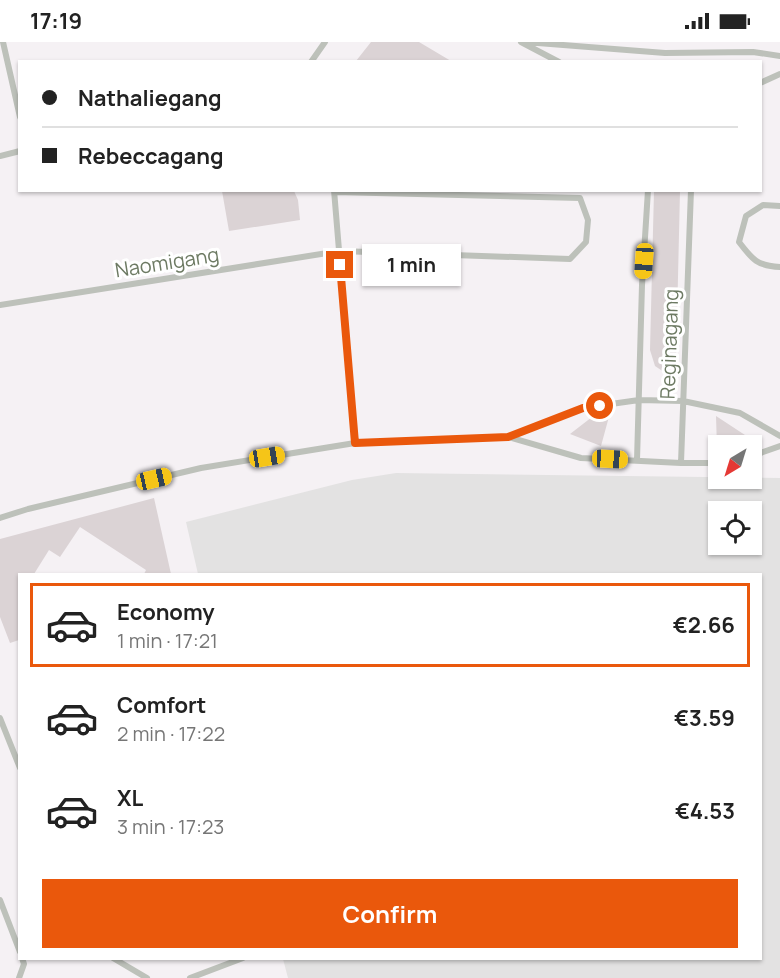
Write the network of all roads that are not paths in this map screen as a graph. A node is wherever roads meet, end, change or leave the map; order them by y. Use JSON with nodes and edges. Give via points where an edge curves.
{"nodes":[{"id":1,"x":3,"y":42,"type":"edge"},
{"id":2,"x":325,"y":42,"type":"edge"},
{"id":3,"x":523,"y":42,"type":"edge"},
{"id":4,"x":665,"y":53,"type":"junction"},
{"id":5,"x":683,"y":53,"type":"junction"},
{"id":6,"x":780,"y":56,"type":"edge"},
{"id":7,"x":312,"y":60,"type":"edge"},
{"id":8,"x":555,"y":60,"type":"edge"},
{"id":9,"x":663,"y":60,"type":"edge"},
{"id":10,"x":685,"y":60,"type":"edge"},
{"id":11,"x":780,"y":74,"type":"edge"},
{"id":12,"x":762,"y":82,"type":"edge"},
{"id":13,"x":18,"y":108,"type":"edge"},
{"id":14,"x":18,"y":152,"type":"edge"},
{"id":15,"x":0,"y":156,"type":"edge"},
{"id":16,"x":334,"y":192,"type":"edge"},
{"id":17,"x":369,"y":192,"type":"edge"},
{"id":18,"x":648,"y":192,"type":"edge"},
{"id":19,"x":691,"y":192,"type":"edge"},
{"id":20,"x":780,"y":206,"type":"edge"},
{"id":21,"x":340,"y":251,"type":"junction"},
{"id":22,"x":780,"y":267,"type":"edge"},
{"id":23,"x":0,"y":304,"type":"edge"},
{"id":24,"x":639,"y":400,"type":"junction"},
{"id":25,"x":683,"y":401,"type":"junction"},
{"id":26,"x":780,"y":436,"type":"edge"},
{"id":27,"x":508,"y":437,"type":"junction"},
{"id":28,"x":355,"y":443,"type":"junction"},
{"id":29,"x":780,"y":446,"type":"edge"},
{"id":30,"x":762,"y":452,"type":"edge"},
{"id":31,"x":637,"y":460,"type":"junction"},
{"id":32,"x":681,"y":463,"type":"junction"},
{"id":33,"x":708,"y":463,"type":"edge"},
{"id":34,"x":0,"y":518,"type":"edge"},
{"id":35,"x":0,"y":718,"type":"edge"},
{"id":36,"x":18,"y":763,"type":"edge"},
{"id":37,"x":0,"y":900,"type":"edge"},
{"id":38,"x":18,"y":947,"type":"edge"},
{"id":39,"x":23,"y":960,"type":"edge"},
{"id":40,"x":116,"y":960,"type":"edge"},
{"id":41,"x":238,"y":960,"type":"edge"},
{"id":42,"x":19,"y":978,"type":"edge"},
{"id":43,"x":147,"y":978,"type":"edge"},
{"id":44,"x":190,"y":978,"type":"edge"}],
"edges":[{"from":1,"to":13,"type":"street"},
{"from":2,"to":7,"type":"street"},
{"from":3,"to":4,"type":"street"},
{"from":3,"to":8,"type":"street"},
{"from":4,"to":5,"type":"street"},
{"from":4,"to":9,"type":"street"},
{"from":5,"to":6,"type":"street","via":[[753,52]]},
{"from":5,"to":10,"type":"street"},
{"from":11,"to":12,"type":"street"},
{"from":14,"to":15,"type":"street"},
{"from":16,"to":21,"type":"street"},
{"from":17,"to":21,"type":"street","name":"Naomigang","via":[[580,198],[588,220],[586,242],[570,259]]},
{"from":18,"to":24,"type":"street","name":"Reginagang"},
{"from":19,"to":25,"type":"street","name":"Reginagang"},
{"from":20,"to":22,"type":"street","via":[[763,205],[746,216],[740,242],[753,260],[768,267]]},
{"from":21,"to":23,"type":"street","name":"Naomigang"},
{"from":21,"to":28,"type":"street"},
{"from":24,"to":25,"type":"street"},
{"from":24,"to":27,"type":"street","via":[[583,408]]},
{"from":24,"to":31,"type":"street","name":"Reginagang"},
{"from":25,"to":26,"type":"street","via":[[740,413]]},
{"from":25,"to":32,"type":"street","name":"Reginagang"},
{"from":27,"to":28,"type":"street"},
{"from":27,"to":31,"type":"street","via":[[582,458]]},
{"from":28,"to":34,"type":"street","via":[[201,468]]},
{"from":29,"to":30,"type":"street"},
{"from":31,"to":32,"type":"street"},
{"from":32,"to":33,"type":"street"},
{"from":35,"to":36,"type":"street"},
{"from":37,"to":38,"type":"street"},
{"from":39,"to":42,"type":"street"},
{"from":40,"to":43,"type":"street"},
{"from":41,"to":44,"type":"street"}]}
